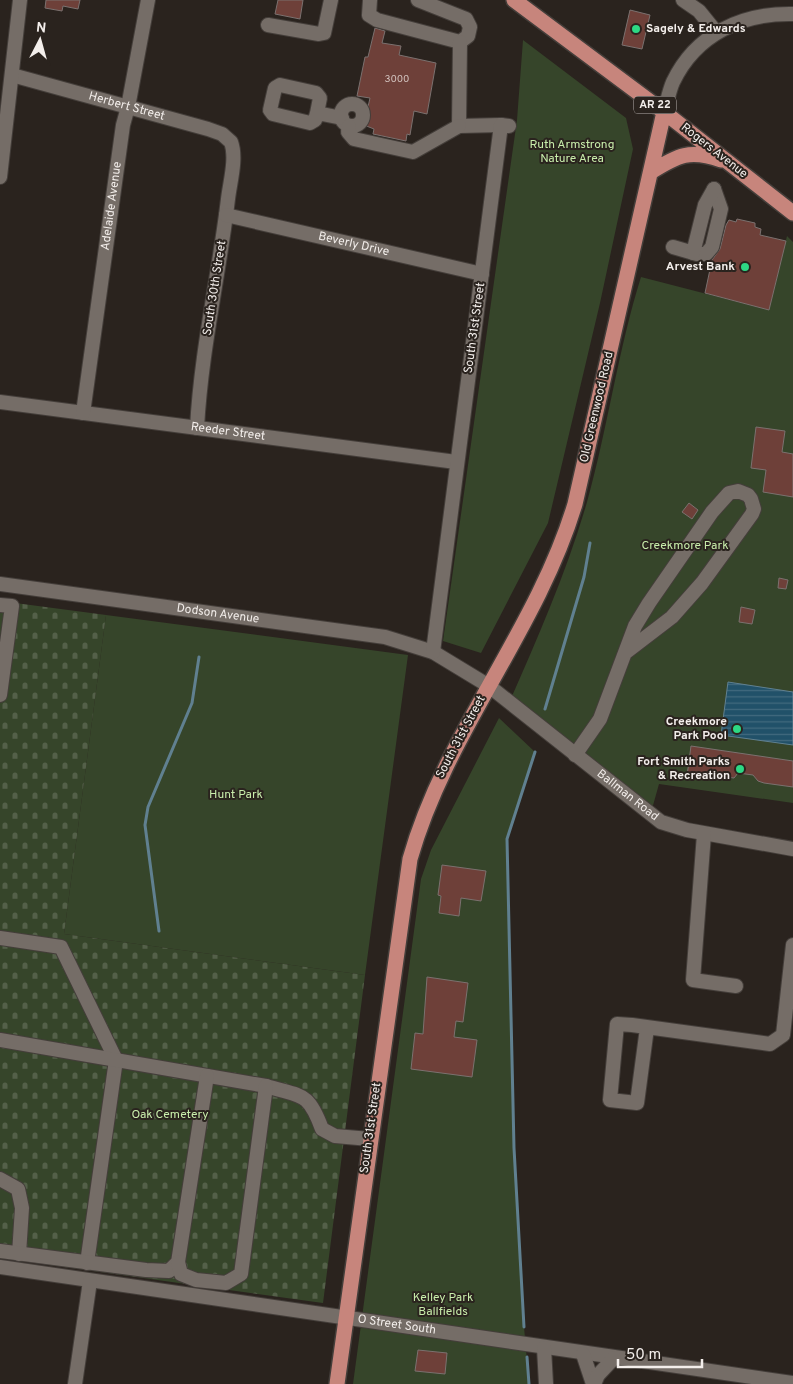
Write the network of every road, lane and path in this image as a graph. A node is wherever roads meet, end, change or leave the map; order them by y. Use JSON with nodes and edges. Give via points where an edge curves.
{"nodes":[{"id":1,"x":20,"y":0,"type":"edge"},
{"id":2,"x":148,"y":0,"type":"edge"},
{"id":3,"x":331,"y":0,"type":"edge"},
{"id":4,"x":370,"y":0,"type":"edge"},
{"id":5,"x":418,"y":0,"type":"edge"},
{"id":6,"x":514,"y":0,"type":"edge"},
{"id":7,"x":683,"y":0,"type":"edge"},
{"id":8,"x":793,"y":14,"type":"edge"},
{"id":9,"x":268,"y":25,"type":"dead end"},
{"id":10,"x":716,"y":32,"type":"junction"},
{"id":11,"x":460,"y":42,"type":"junction"},
{"id":12,"x":12,"y":75,"type":"junction"},
{"id":13,"x":128,"y":108,"type":"junction"},
{"id":14,"x":317,"y":112,"type":"dead end"},
{"id":15,"x":664,"y":112,"type":"junction"},
{"id":16,"x":459,"y":126,"type":"junction"},
{"id":17,"x":233,"y":149,"type":"joint"},
{"id":18,"x":729,"y":162,"type":"junction"},
{"id":19,"x":0,"y":172,"type":"edge"},
{"id":20,"x":651,"y":172,"type":"junction"},
{"id":21,"x":714,"y":189,"type":"dead end"},
{"id":22,"x":793,"y":213,"type":"edge"},
{"id":23,"x":226,"y":215,"type":"junction"},
{"id":24,"x":673,"y":248,"type":"dead end"},
{"id":25,"x":482,"y":274,"type":"junction"},
{"id":26,"x":0,"y":402,"type":"edge"},
{"id":27,"x":83,"y":413,"type":"junction"},
{"id":28,"x":197,"y":428,"type":"junction"},
{"id":29,"x":456,"y":462,"type":"junction"},
{"id":30,"x":0,"y":584,"type":"edge"},
{"id":31,"x":0,"y":605,"type":"edge"},
{"id":32,"x":433,"y":652,"type":"junction"},
{"id":33,"x":624,"y":654,"type":"junction"},
{"id":34,"x":1,"y":674,"type":"edge"},
{"id":35,"x":488,"y":686,"type":"junction"},
{"id":36,"x":0,"y":695,"type":"edge"},
{"id":37,"x":575,"y":755,"type":"junction"},
{"id":38,"x":704,"y":834,"type":"junction"},
{"id":39,"x":793,"y":849,"type":"edge"},
{"id":40,"x":0,"y":938,"type":"edge"},
{"id":41,"x":793,"y":946,"type":"edge"},
{"id":42,"x":736,"y":986,"type":"dead end"},
{"id":43,"x":647,"y":1028,"type":"junction"},
{"id":44,"x":0,"y":1040,"type":"edge"},
{"id":45,"x":116,"y":1060,"type":"junction"},
{"id":46,"x":207,"y":1076,"type":"junction"},
{"id":47,"x":266,"y":1086,"type":"junction"},
{"id":48,"x":370,"y":1139,"type":"junction"},
{"id":49,"x":0,"y":1179,"type":"edge"},
{"id":50,"x":0,"y":1252,"type":"edge"},
{"id":51,"x":19,"y":1254,"type":"junction"},
{"id":52,"x":178,"y":1262,"type":"junction"},
{"id":53,"x":87,"y":1263,"type":"junction"},
{"id":54,"x":0,"y":1267,"type":"edge"},
{"id":55,"x":90,"y":1281,"type":"junction"},
{"id":56,"x":345,"y":1318,"type":"junction"},
{"id":57,"x":544,"y":1348,"type":"junction"},
{"id":58,"x":583,"y":1354,"type":"junction"},
{"id":59,"x":614,"y":1358,"type":"junction"},
{"id":60,"x":793,"y":1383,"type":"edge"},
{"id":61,"x":75,"y":1384,"type":"edge"},
{"id":62,"x":337,"y":1384,"type":"edge"},
{"id":63,"x":546,"y":1384,"type":"edge"},
{"id":64,"x":594,"y":1384,"type":"edge"}],
"edges":[{"from":1,"to":12,"type":"street"},
{"from":2,"to":13,"type":"street","name":"Adelaide Avenue"},
{"from":3,"to":9,"type":"street","via":[[324,33]]},
{"from":4,"to":11,"type":"street","via":[[369,15],[377,20]]},
{"from":5,"to":11,"type":"street","via":[[466,19],[470,31]]},
{"from":6,"to":15,"type":"main road","name":"Rogers Avenue","number":"AR 22"},
{"from":7,"to":10,"type":"street","via":[[699,11]]},
{"from":8,"to":10,"type":"street","via":[[752,17]]},
{"from":10,"to":15,"type":"street","via":[[684,63],[672,83]]},
{"from":11,"to":16,"type":"street"},
{"from":12,"to":13,"type":"street","name":"Herbert Street"},
{"from":12,"to":19,"type":"street"},
{"from":13,"to":17,"type":"street","name":"Herbert Street","via":[[222,134],[231,142]]},
{"from":13,"to":27,"type":"street","name":"Adelaide Avenue"},
{"from":14,"to":16,"type":"street","via":[[345,122],[354,139],[413,152]]},
{"from":15,"to":18,"type":"main road","name":"Rogers Avenue","number":"AR 22"},
{"from":15,"to":20,"type":"main road","name":"Old Greenwood Road"},
{"from":16,"to":25,"type":"street","name":"South 31st Street","via":[[505,125]]},
{"from":17,"to":23,"type":"street","name":"South 30th Street"},
{"from":18,"to":20,"type":"main road","via":[[689,153],[672,158]]},
{"from":18,"to":22,"type":"main road","name":"Rogers Avenue","number":"AR 22"},
{"from":20,"to":35,"type":"main road","name":"Old Greenwood Road","via":[[567,531],[545,583]]},
{"from":21,"to":24,"type":"street","via":[[721,209],[712,247],[698,253]]},
{"from":23,"to":25,"type":"street","name":"Beverly Drive"},
{"from":23,"to":28,"type":"street","name":"South 30th Street"},
{"from":25,"to":29,"type":"street","name":"South 31st Street"},
{"from":26,"to":27,"type":"street","name":"Reeder Street"},
{"from":27,"to":28,"type":"street","name":"Reeder Street"},
{"from":28,"to":29,"type":"street","name":"Reeder Street"},
{"from":29,"to":32,"type":"street","name":"South 31st Street"},
{"from":30,"to":32,"type":"street","name":"Dodson Avenue","via":[[385,637]]},
{"from":31,"to":34,"type":"street","via":[[12,606]]},
{"from":32,"to":35,"type":"street","name":"South 31st Street"},
{"from":33,"to":33,"type":"street","via":[[649,603],[712,512],[729,493],[738,491],[748,495],[753,504],[752,514],[702,583],[672,616]]},
{"from":33,"to":37,"type":"street","via":[[600,719]]},
{"from":34,"to":36,"type":"street"},
{"from":35,"to":37,"type":"street","name":"Ballman Road"},
{"from":35,"to":48,"type":"main road","name":"South 31st Street","via":[[431,794],[410,859]]},
{"from":37,"to":38,"type":"street","name":"Ballman Road","via":[[661,822]]},
{"from":38,"to":39,"type":"street","name":"Ballman Road"},
{"from":38,"to":42,"type":"street","via":[[693,980]]},
{"from":40,"to":45,"type":"street","via":[[61,946]]},
{"from":41,"to":43,"type":"street","via":[[783,1036],[770,1044]]},
{"from":43,"to":43,"type":"street","via":[[617,1024],[610,1100],[637,1102]]},
{"from":44,"to":45,"type":"street"},
{"from":45,"to":46,"type":"street"},
{"from":45,"to":53,"type":"street"},
{"from":46,"to":47,"type":"street"},
{"from":46,"to":52,"type":"street"},
{"from":47,"to":48,"type":"street","via":[[306,1098],[316,1111],[322,1129],[336,1136]]},
{"from":47,"to":52,"type":"street","via":[[241,1274],[226,1283],[196,1280],[181,1274]]},
{"from":48,"to":56,"type":"main road","name":"South 31st Street"},
{"from":49,"to":51,"type":"street","via":[[18,1189],[22,1208]]},
{"from":50,"to":51,"type":"street"},
{"from":51,"to":53,"type":"street"},
{"from":52,"to":53,"type":"street","via":[[169,1271]]},
{"from":54,"to":55,"type":"street","name":"O Street South"},
{"from":55,"to":56,"type":"street","name":"O Street South"},
{"from":55,"to":61,"type":"street"},
{"from":56,"to":57,"type":"street","name":"O Street South"},
{"from":56,"to":62,"type":"main road","name":"South 31st Street"},
{"from":57,"to":58,"type":"street","name":"O Street South"},
{"from":57,"to":63,"type":"street"},
{"from":58,"to":59,"type":"street","name":"O Street South"},
{"from":58,"to":64,"type":"street"},
{"from":59,"to":60,"type":"street","name":"O Street South"},
{"from":59,"to":64,"type":"street"}]}
